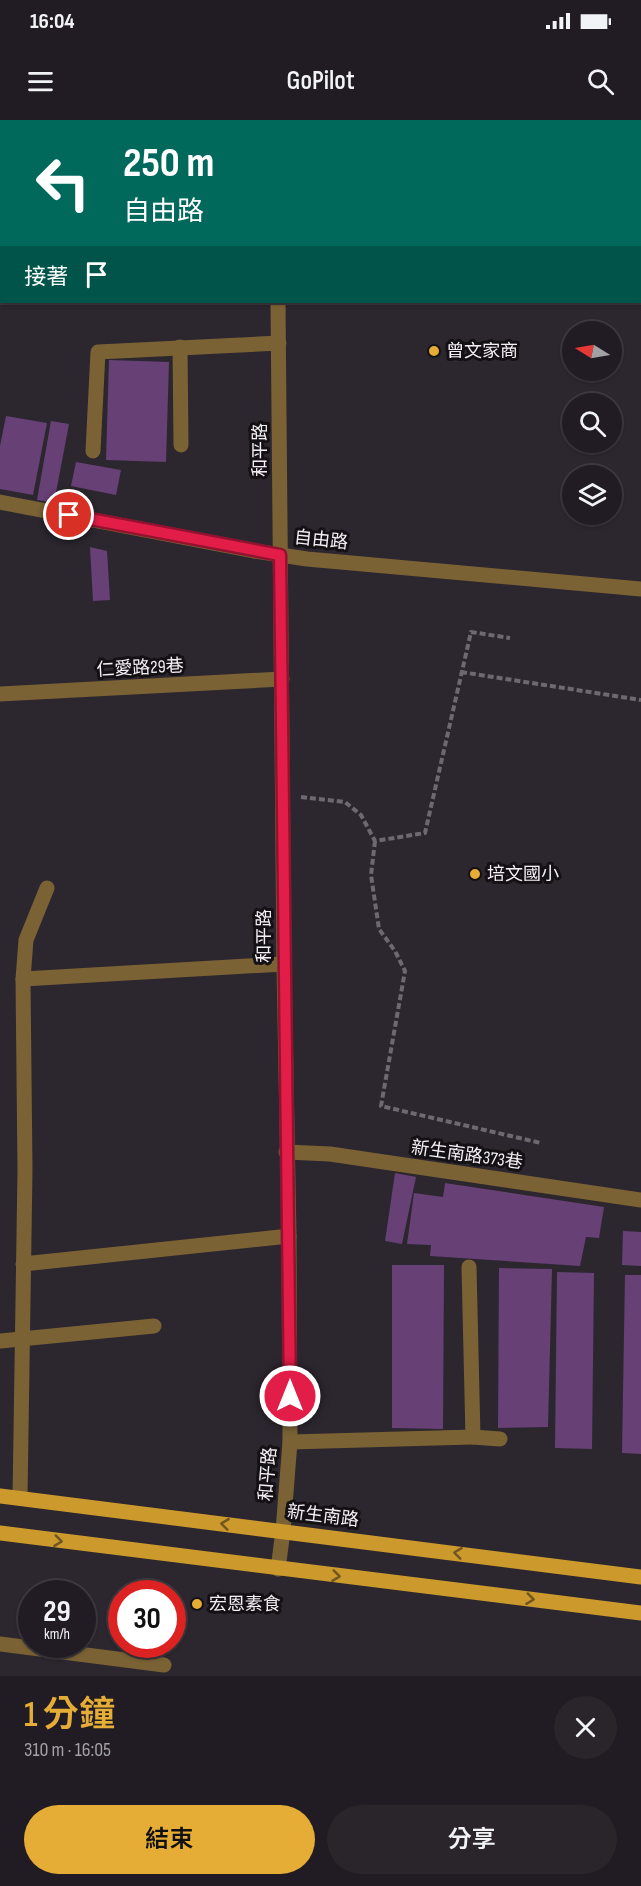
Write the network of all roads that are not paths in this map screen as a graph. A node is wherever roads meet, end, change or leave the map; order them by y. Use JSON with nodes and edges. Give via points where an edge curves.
{"nodes":[{"id":1,"x":278,"y":303,"type":"edge"},
{"id":2,"x":279,"y":343,"type":"junction"},
{"id":3,"x":180,"y":347,"type":"junction"},
{"id":4,"x":181,"y":445,"type":"dead end"},
{"id":5,"x":93,"y":451,"type":"dead end"},
{"id":6,"x":0,"y":502,"type":"edge"},
{"id":7,"x":280,"y":555,"type":"junction"},
{"id":8,"x":641,"y":590,"type":"edge"},
{"id":9,"x":282,"y":679,"type":"junction"},
{"id":10,"x":0,"y":694,"type":"edge"},
{"id":11,"x":47,"y":888,"type":"dead end"},
{"id":12,"x":284,"y":964,"type":"junction"},
{"id":13,"x":23,"y":979,"type":"junction"},
{"id":14,"x":286,"y":1152,"type":"junction"},
{"id":15,"x":641,"y":1200,"type":"edge"},
{"id":16,"x":289,"y":1236,"type":"junction"},
{"id":17,"x":24,"y":1264,"type":"junction"},
{"id":18,"x":469,"y":1267,"type":"dead end"},
{"id":19,"x":154,"y":1326,"type":"dead end"},
{"id":20,"x":22,"y":1340,"type":"junction"},
{"id":21,"x":0,"y":1341,"type":"edge"},
{"id":22,"x":473,"y":1437,"type":"junction"},
{"id":23,"x":500,"y":1440,"type":"dead end"},
{"id":24,"x":290,"y":1442,"type":"junction"},
{"id":25,"x":0,"y":1496,"type":"edge"},
{"id":26,"x":20,"y":1498,"type":"junction"},
{"id":27,"x":283,"y":1531,"type":"junction"},
{"id":28,"x":0,"y":1533,"type":"edge"},
{"id":29,"x":278,"y":1569,"type":"junction"},
{"id":30,"x":641,"y":1577,"type":"edge"},
{"id":31,"x":641,"y":1613,"type":"edge"},
{"id":32,"x":0,"y":1644,"type":"edge"},
{"id":33,"x":164,"y":1665,"type":"dead end"}],
"edges":[{"from":1,"to":2,"type":"street","name":"和平路"},
{"from":2,"to":3,"type":"street"},
{"from":2,"to":7,"type":"street","name":"和平路"},
{"from":3,"to":4,"type":"street"},
{"from":3,"to":5,"type":"street","via":[[99,352]]},
{"from":6,"to":7,"type":"street","name":"自由路"},
{"from":7,"to":8,"type":"street","name":"自由路"},
{"from":7,"to":9,"type":"street","name":"和平路"},
{"from":9,"to":10,"type":"street","name":"仁愛路29巷"},
{"from":9,"to":12,"type":"street","name":"和平路"},
{"from":11,"to":13,"type":"street","via":[[26,940]]},
{"from":12,"to":13,"type":"street"},
{"from":12,"to":14,"type":"street","name":"和平路"},
{"from":13,"to":17,"type":"street"},
{"from":14,"to":15,"type":"street","name":"新生南路373巷","via":[[330,1154]]},
{"from":14,"to":16,"type":"street","name":"和平路"},
{"from":16,"to":17,"type":"street"},
{"from":16,"to":24,"type":"street","name":"和平路"},
{"from":17,"to":20,"type":"street"},
{"from":18,"to":22,"type":"street"},
{"from":19,"to":20,"type":"street"},
{"from":20,"to":21,"type":"street"},
{"from":20,"to":26,"type":"street"},
{"from":22,"to":23,"type":"street"},
{"from":22,"to":24,"type":"street"},
{"from":24,"to":27,"type":"street","name":"和平路"},
{"from":25,"to":26,"type":"main road","name":"新生南路"},
{"from":27,"to":26,"type":"main road","name":"新生南路","one_way":true},
{"from":27,"to":29,"type":"street","name":"和平路"},
{"from":30,"to":27,"type":"main road","name":"新生南路","one_way":true},
{"from":28,"to":29,"type":"main road","one_way":true},
{"from":29,"to":31,"type":"main road","one_way":true},
{"from":32,"to":33,"type":"street"}]}
